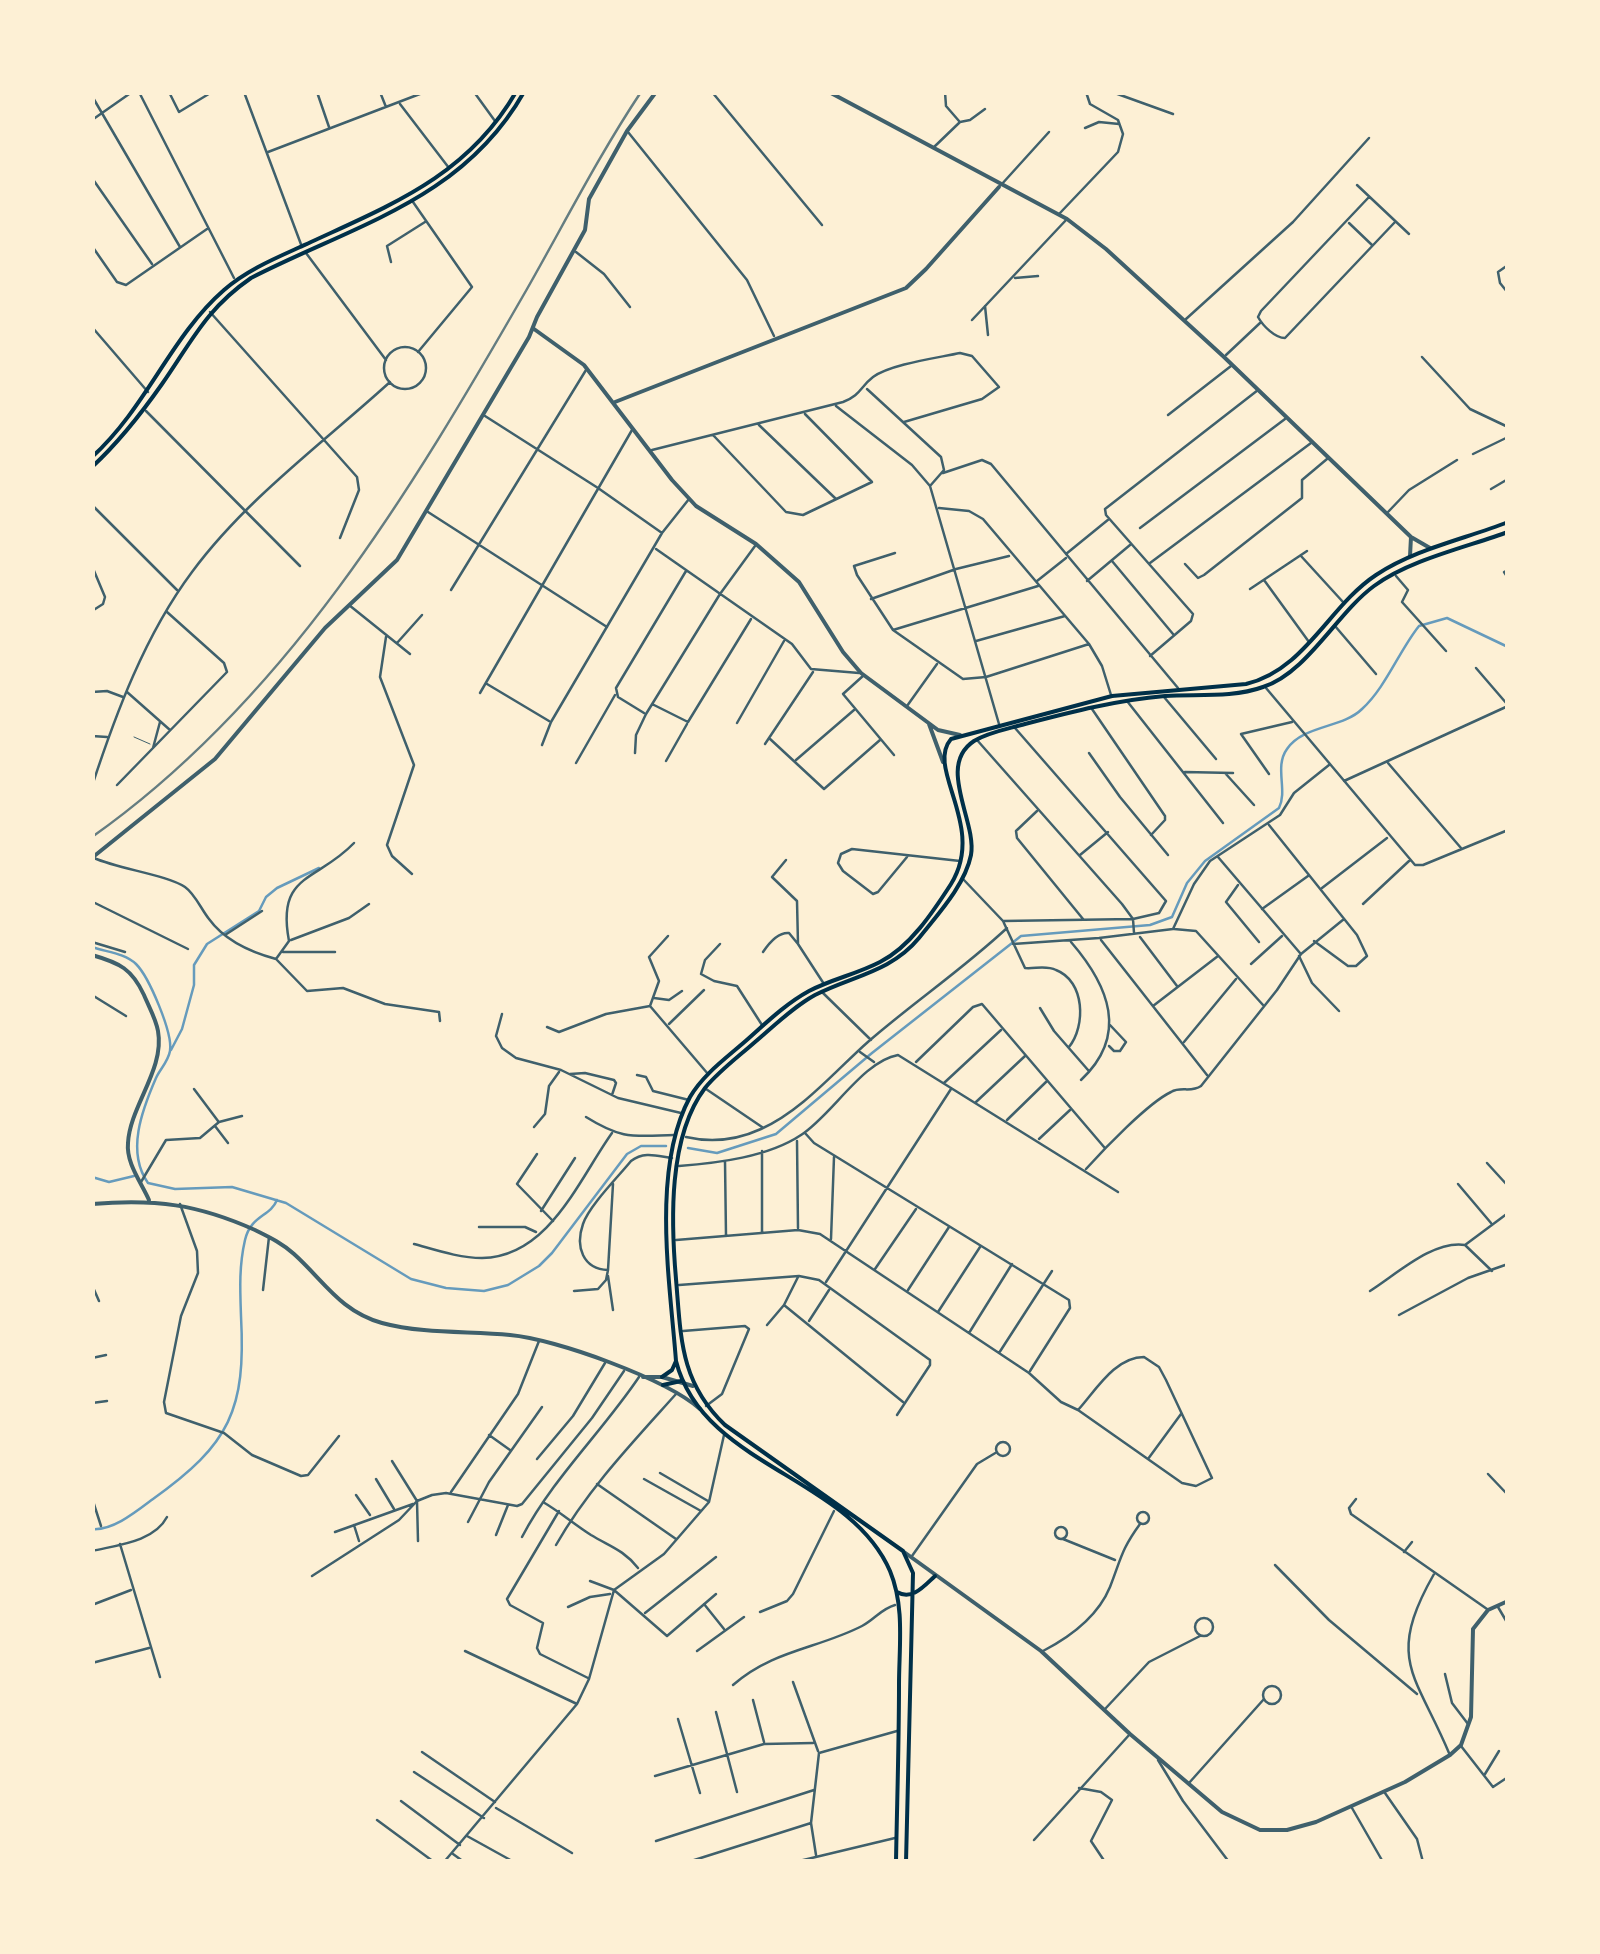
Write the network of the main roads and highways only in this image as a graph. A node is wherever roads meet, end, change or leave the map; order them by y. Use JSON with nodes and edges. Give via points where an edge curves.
{"nodes":[{"id":1,"x":516,"y":92,"type":"edge"},
{"id":2,"x":524,"y":92,"type":"edge"},
{"id":3,"x":92,"y":457,"type":"edge"},
{"id":4,"x":92,"y":468,"type":"edge"},
{"id":5,"x":1508,"y":522,"type":"edge"},
{"id":6,"x":1508,"y":532,"type":"edge"},
{"id":7,"x":960,"y":734,"type":"junction"},
{"id":8,"x":968,"y":746,"type":"junction"},
{"id":9,"x":944,"y":762,"type":"junction"},
{"id":10,"x":958,"y":766,"type":"junction"},
{"id":11,"x":679,"y":1146,"type":"junction"},
{"id":12,"x":675,"y":1157,"type":"junction"},
{"id":13,"x":676,"y":1360,"type":"junction"},
{"id":14,"x":686,"y":1369,"type":"junction"},
{"id":15,"x":662,"y":1377,"type":"road end"},
{"id":16,"x":682,"y":1381,"type":"junction"},
{"id":17,"x":663,"y":1385,"type":"road end"},
{"id":18,"x":702,"y":1407,"type":"junction"},
{"id":19,"x":894,"y":1545,"type":"junction"},
{"id":20,"x":880,"y":1554,"type":"junction"},
{"id":21,"x":935,"y":1576,"type":"road end"},
{"id":22,"x":896,"y":1591,"type":"junction"},
{"id":23,"x":913,"y":1594,"type":"junction"},
{"id":24,"x":896,"y":1862,"type":"edge"},
{"id":25,"x":906,"y":1862,"type":"edge"}],
"edges":[{"from":1,"to":3,"type":"main road","via":[[478,146],[450,169],[236,280],[192,325],[120,429]]},
{"from":2,"to":4,"type":"main road","via":[[506,123],[448,180],[252,278],[210,312],[144,410]]},
{"from":5,"to":7,"type":"main road","via":[[1375,576],[1286,666],[1258,682],[1112,696]]},
{"from":6,"to":8,"type":"main road","via":[[1394,574],[1265,687],[1126,700],[1014,727]]},
{"from":7,"to":8,"type":"main road"},
{"from":7,"to":9,"type":"main road","via":[[945,746]]},
{"from":8,"to":10,"type":"main road"},
{"from":9,"to":10,"type":"main road"},
{"from":9,"to":11,"type":"main road","via":[[964,842],[947,890],[895,954],[792,1002],[708,1074],[683,1114]]},
{"from":10,"to":11,"type":"main road","via":[[972,840],[962,878],[906,952],[789,1013],[705,1088]]},
{"from":11,"to":12,"type":"main road"},
{"from":12,"to":13,"type":"main road","via":[[665,1214]]},
{"from":12,"to":14,"type":"main road","via":[[673,1240]]},
{"from":13,"to":15,"type":"main road"},
{"from":13,"to":16,"type":"main road"},
{"from":14,"to":16,"type":"main road"},
{"from":14,"to":18,"type":"main road"},
{"from":16,"to":17,"type":"main road"},
{"from":16,"to":18,"type":"main road"},
{"from":18,"to":19,"type":"main road"},
{"from":18,"to":20,"type":"main road","via":[[724,1433],[859,1528]]},
{"from":19,"to":20,"type":"main road"},
{"from":19,"to":23,"type":"main road","via":[[913,1574]]},
{"from":20,"to":22,"type":"main road"},
{"from":21,"to":23,"type":"main road"},
{"from":22,"to":23,"type":"main road"},
{"from":22,"to":24,"type":"main road"},
{"from":23,"to":25,"type":"main road"}]}
